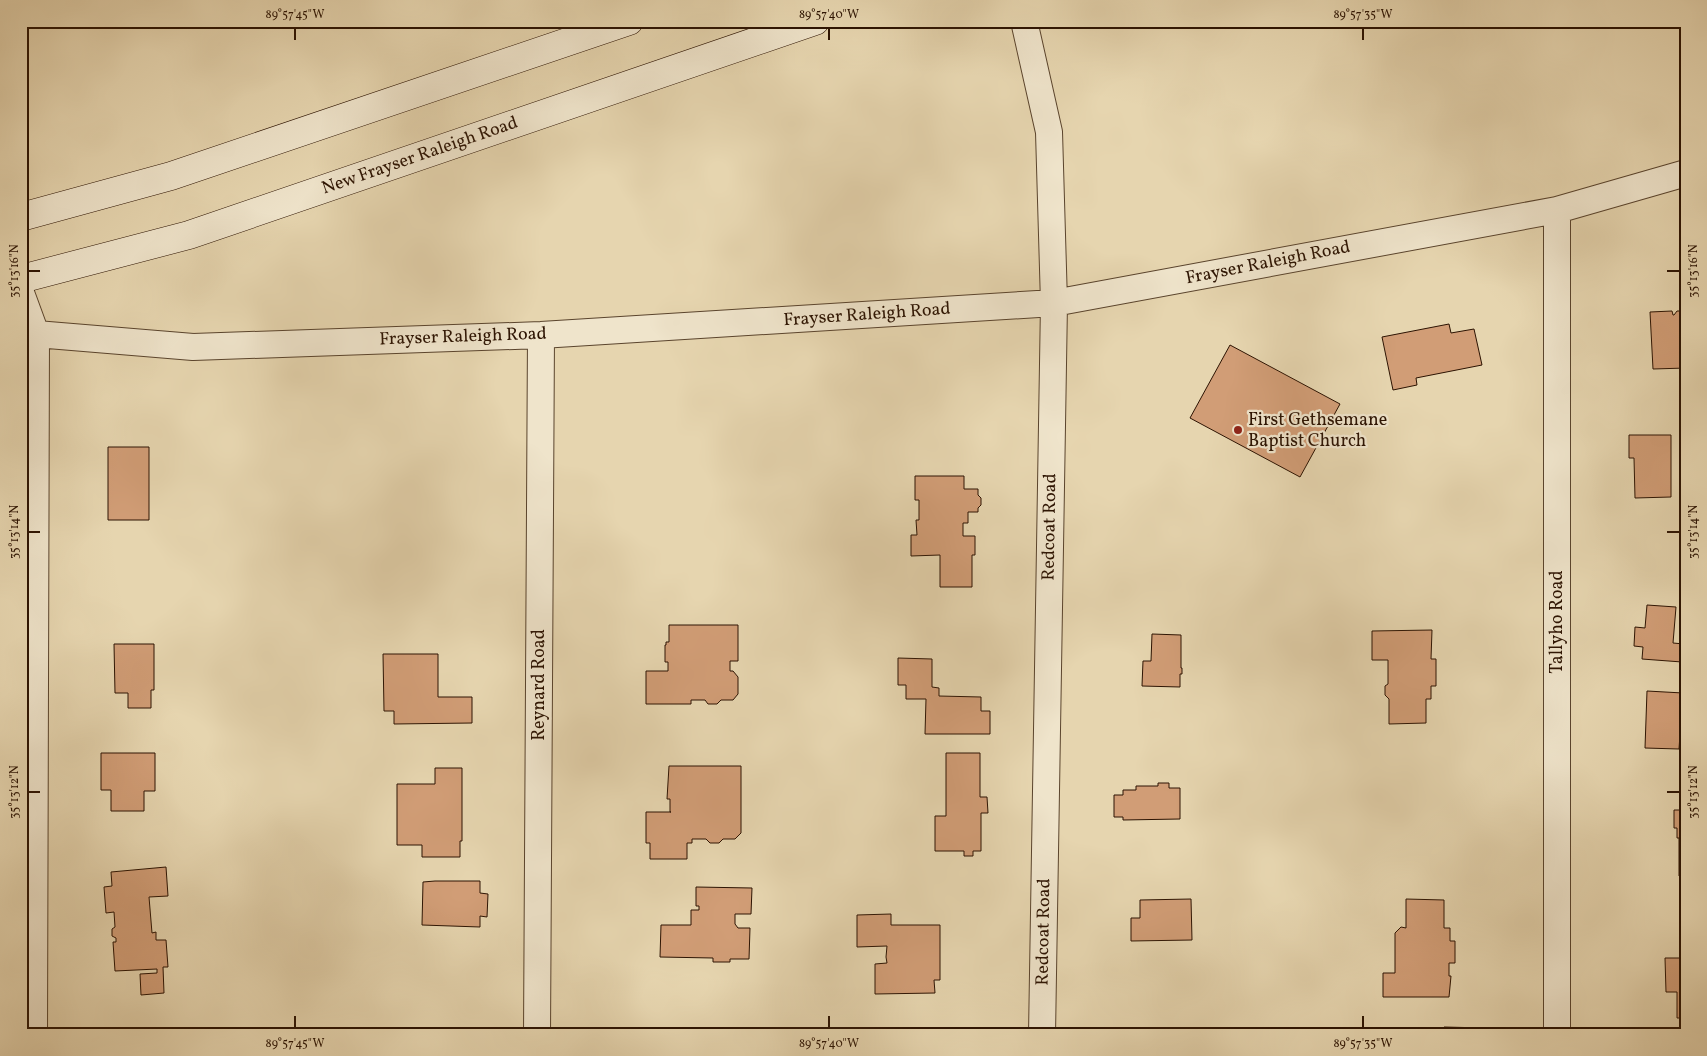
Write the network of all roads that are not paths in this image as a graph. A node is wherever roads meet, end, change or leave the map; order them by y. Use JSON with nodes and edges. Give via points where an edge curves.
{"nodes":[{"id":1,"x":629,"y":21,"type":"edge"},
{"id":2,"x":815,"y":21,"type":"edge"},
{"id":3,"x":1024,"y":21,"type":"edge"},
{"id":4,"x":1686,"y":173,"type":"edge"},
{"id":5,"x":1557,"y":210,"type":"junction"},
{"id":6,"x":21,"y":217,"type":"edge"},
{"id":7,"x":21,"y":279,"type":"edge"},
{"id":8,"x":21,"y":292,"type":"edge"},
{"id":9,"x":1054,"y":303,"type":"junction"},
{"id":10,"x":36,"y":334,"type":"junction"},
{"id":11,"x":541,"y":335,"type":"junction"},
{"id":12,"x":34,"y":1035,"type":"edge"},
{"id":13,"x":537,"y":1035,"type":"edge"},
{"id":14,"x":1042,"y":1035,"type":"edge"},
{"id":15,"x":1558,"y":1035,"type":"edge"}],
"edges":[{"from":1,"to":6,"type":"main road","via":[[171,176]]},
{"from":2,"to":7,"type":"main road","name":"New Frayser Raleigh Road","via":[[189,235]]},
{"from":3,"to":9,"type":"street","name":"Redcoat Road","via":[[1049,132]]},
{"from":4,"to":5,"type":"street","name":"Frayser Raleigh Road"},
{"from":5,"to":9,"type":"street","name":"Frayser Raleigh Road"},
{"from":5,"to":15,"type":"street","name":"Tallyho Road"},
{"from":8,"to":10,"type":"street"},
{"from":9,"to":11,"type":"street","name":"Frayser Raleigh Road"},
{"from":9,"to":14,"type":"street","name":"Redcoat Road"},
{"from":10,"to":11,"type":"street","name":"Frayser Raleigh Road","via":[[193,346]]},
{"from":10,"to":12,"type":"street"},
{"from":11,"to":13,"type":"street","name":"Reynard Road"}]}
